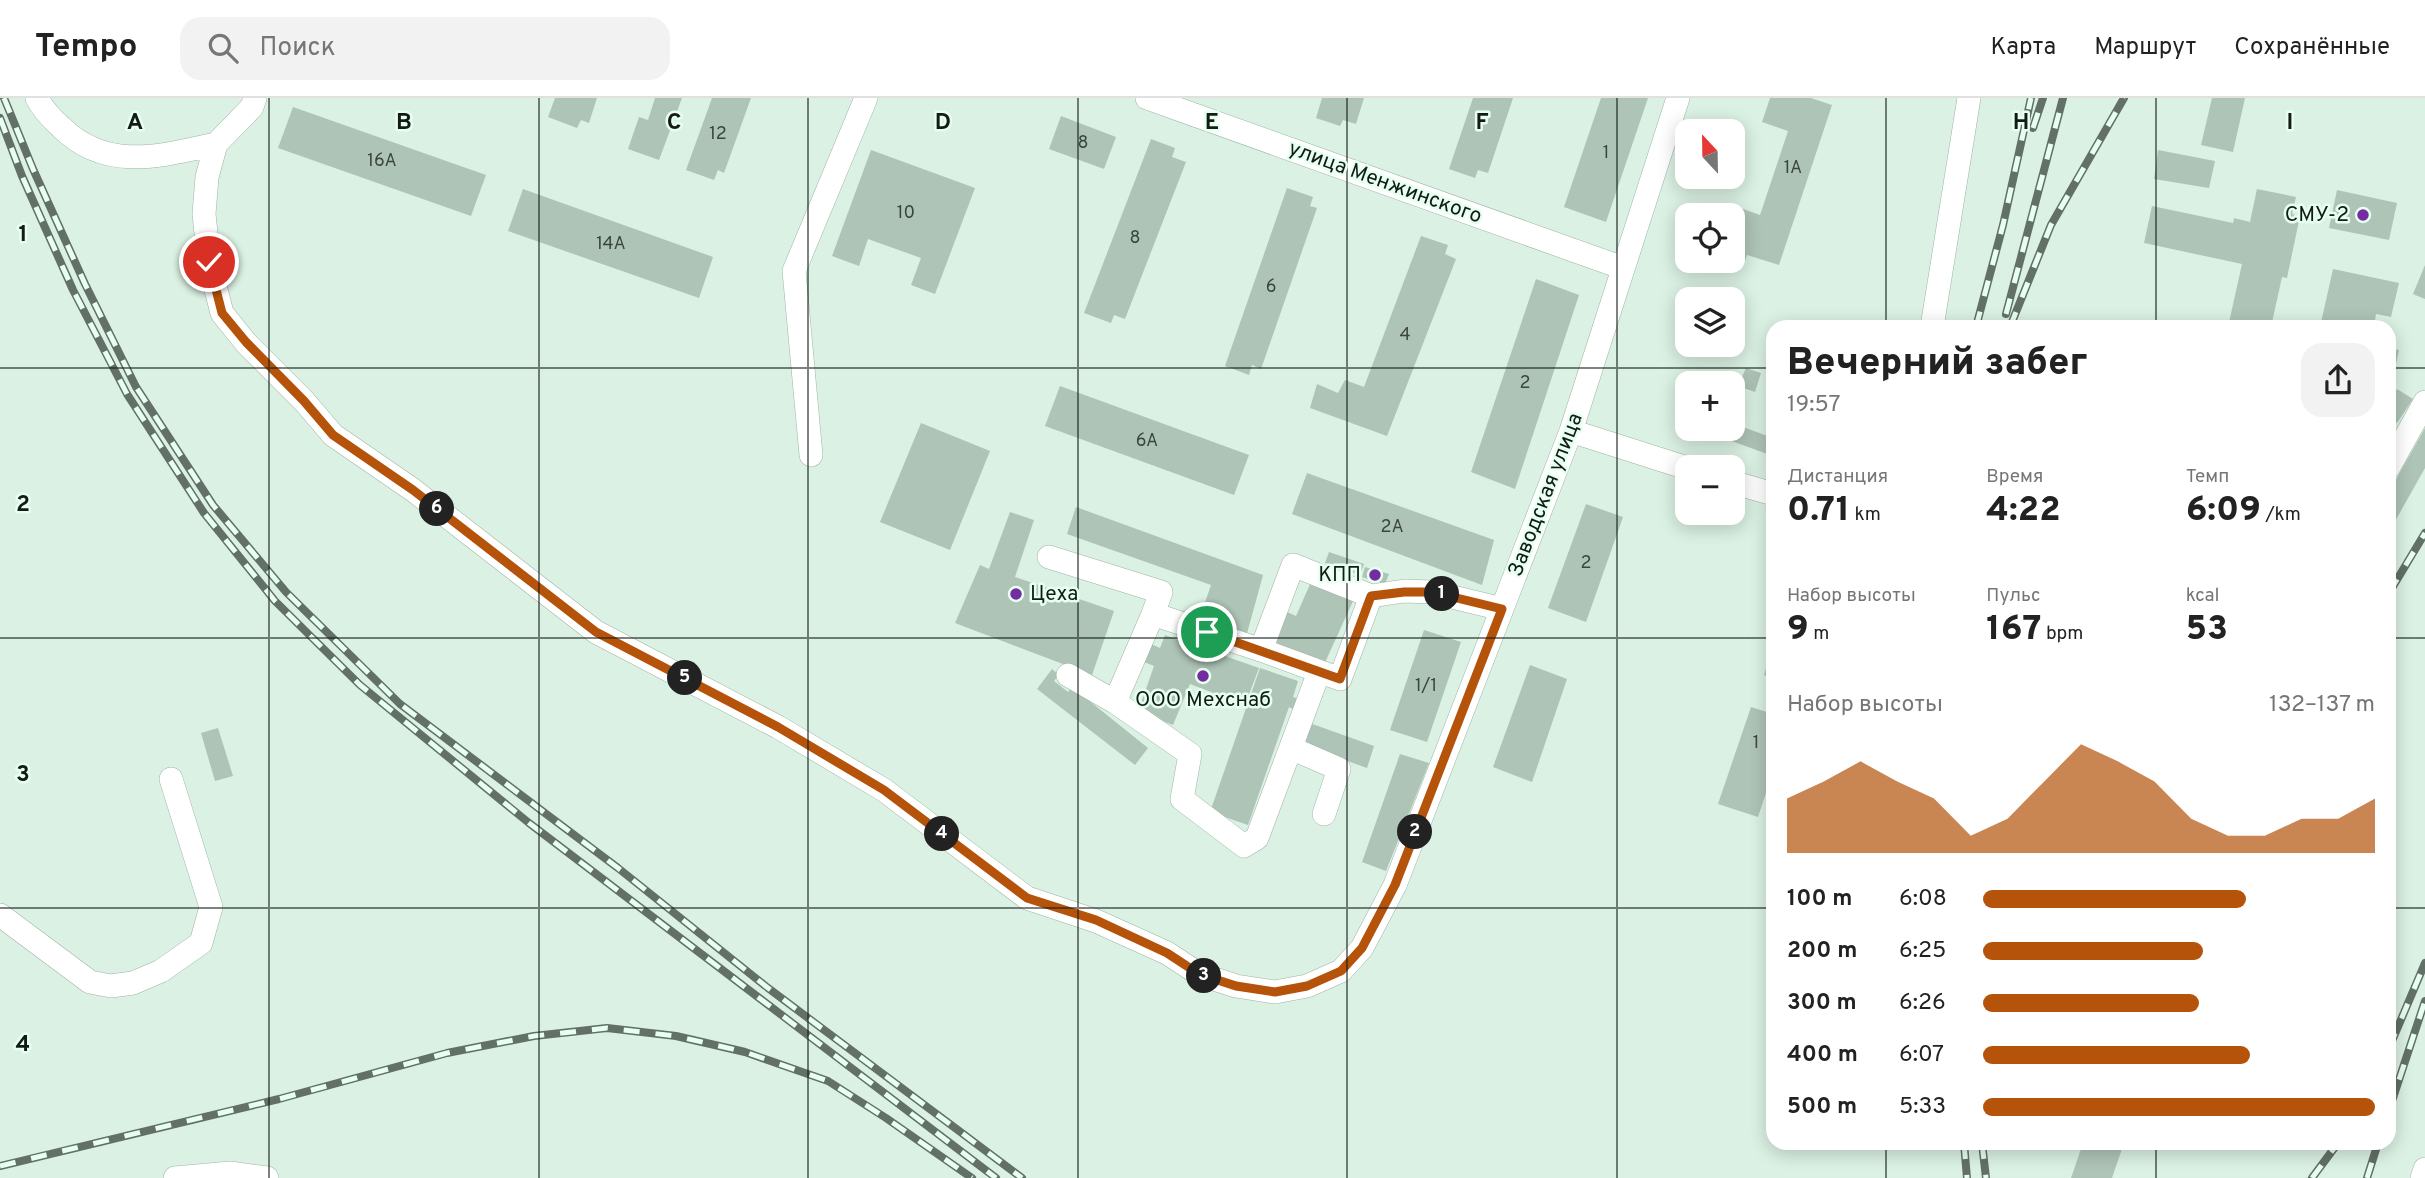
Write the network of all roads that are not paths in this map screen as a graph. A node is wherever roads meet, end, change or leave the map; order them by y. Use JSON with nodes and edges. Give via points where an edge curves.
{"nodes":[{"id":1,"x":37,"y":98,"type":"edge"},
{"id":2,"x":255,"y":98,"type":"edge"},
{"id":3,"x":866,"y":98,"type":"edge"},
{"id":4,"x":1147,"y":98,"type":"edge"},
{"id":5,"x":1678,"y":98,"type":"edge"},
{"id":6,"x":1969,"y":98,"type":"edge"},
{"id":7,"x":216,"y":144,"type":"junction"},
{"id":8,"x":1623,"y":268,"type":"junction"},
{"id":9,"x":1933,"y":320,"type":"edge"},
{"id":10,"x":2425,"y":402,"type":"edge"},
{"id":11,"x":1571,"y":431,"type":"junction"},
{"id":12,"x":2396,"y":454,"type":"edge"},
{"id":13,"x":811,"y":455,"type":"dead end"},
{"id":14,"x":1675,"y":464,"type":"edge"},
{"id":15,"x":1745,"y":486,"type":"edge"},
{"id":16,"x":1766,"y":492,"type":"edge"},
{"id":17,"x":1049,"y":557,"type":"dead end"},
{"id":18,"x":1371,"y":596,"type":"junction"},
{"id":19,"x":1502,"y":609,"type":"junction"},
{"id":20,"x":1153,"y":614,"type":"junction"},
{"id":21,"x":1261,"y":650,"type":"junction"},
{"id":22,"x":1319,"y":672,"type":"junction"},
{"id":23,"x":1068,"y":675,"type":"dead end"},
{"id":24,"x":1115,"y":702,"type":"junction"},
{"id":25,"x":1291,"y":748,"type":"junction"},
{"id":26,"x":171,"y":779,"type":"dead end"},
{"id":27,"x":1324,"y":814,"type":"dead end"},
{"id":28,"x":0,"y":915,"type":"edge"},
{"id":29,"x":2425,"y":1169,"type":"edge"},
{"id":30,"x":175,"y":1178,"type":"edge"},
{"id":31,"x":267,"y":1178,"type":"edge"},
{"id":32,"x":2422,"y":1178,"type":"edge"}],
"edges":[{"from":1,"to":7,"type":"street","via":[[71,137],[103,154],[149,158]]},
{"from":2,"to":7,"type":"street","via":[[252,107]]},
{"from":3,"to":13,"type":"street","via":[[794,271]]},
{"from":4,"to":8,"type":"street","name":"улица Менжинского"},
{"from":5,"to":8,"type":"street","name":"Заводская улица"},
{"from":6,"to":9,"type":"street"},
{"from":7,"to":19,"type":"street","name":"Заводская улица","via":[[204,214],[209,262],[222,313],[333,435],[413,490],[596,632],[778,727],[884,790],[1027,898],[1096,920],[1167,953],[1199,974],[1275,992],[1307,986],[1341,971],[1362,948],[1395,885]]},
{"from":8,"to":11,"type":"street","name":"Заводская улица"},
{"from":10,"to":12,"type":"street"},
{"from":11,"to":14,"type":"street"},
{"from":11,"to":19,"type":"street","name":"Заводская улица"},
{"from":15,"to":16,"type":"street"},
{"from":17,"to":20,"type":"street","via":[[1161,592]]},
{"from":18,"to":19,"type":"street","via":[[1432,592]]},
{"from":18,"to":21,"type":"street","via":[[1293,565]]},
{"from":18,"to":22,"type":"street","via":[[1340,679]]},
{"from":20,"to":21,"type":"street"},
{"from":20,"to":24,"type":"street"},
{"from":21,"to":22,"type":"street"},
{"from":22,"to":25,"type":"street"},
{"from":23,"to":24,"type":"street"},
{"from":24,"to":25,"type":"street","via":[[1190,754],[1182,799],[1244,846],[1256,838]]},
{"from":25,"to":27,"type":"street","via":[[1339,769]]},
{"from":26,"to":28,"type":"street","via":[[211,906],[201,943],[161,971],[134,983],[111,986],[90,982]]},
{"from":29,"to":32,"type":"street"},
{"from":30,"to":31,"type":"street","via":[[230,1173]]}]}
